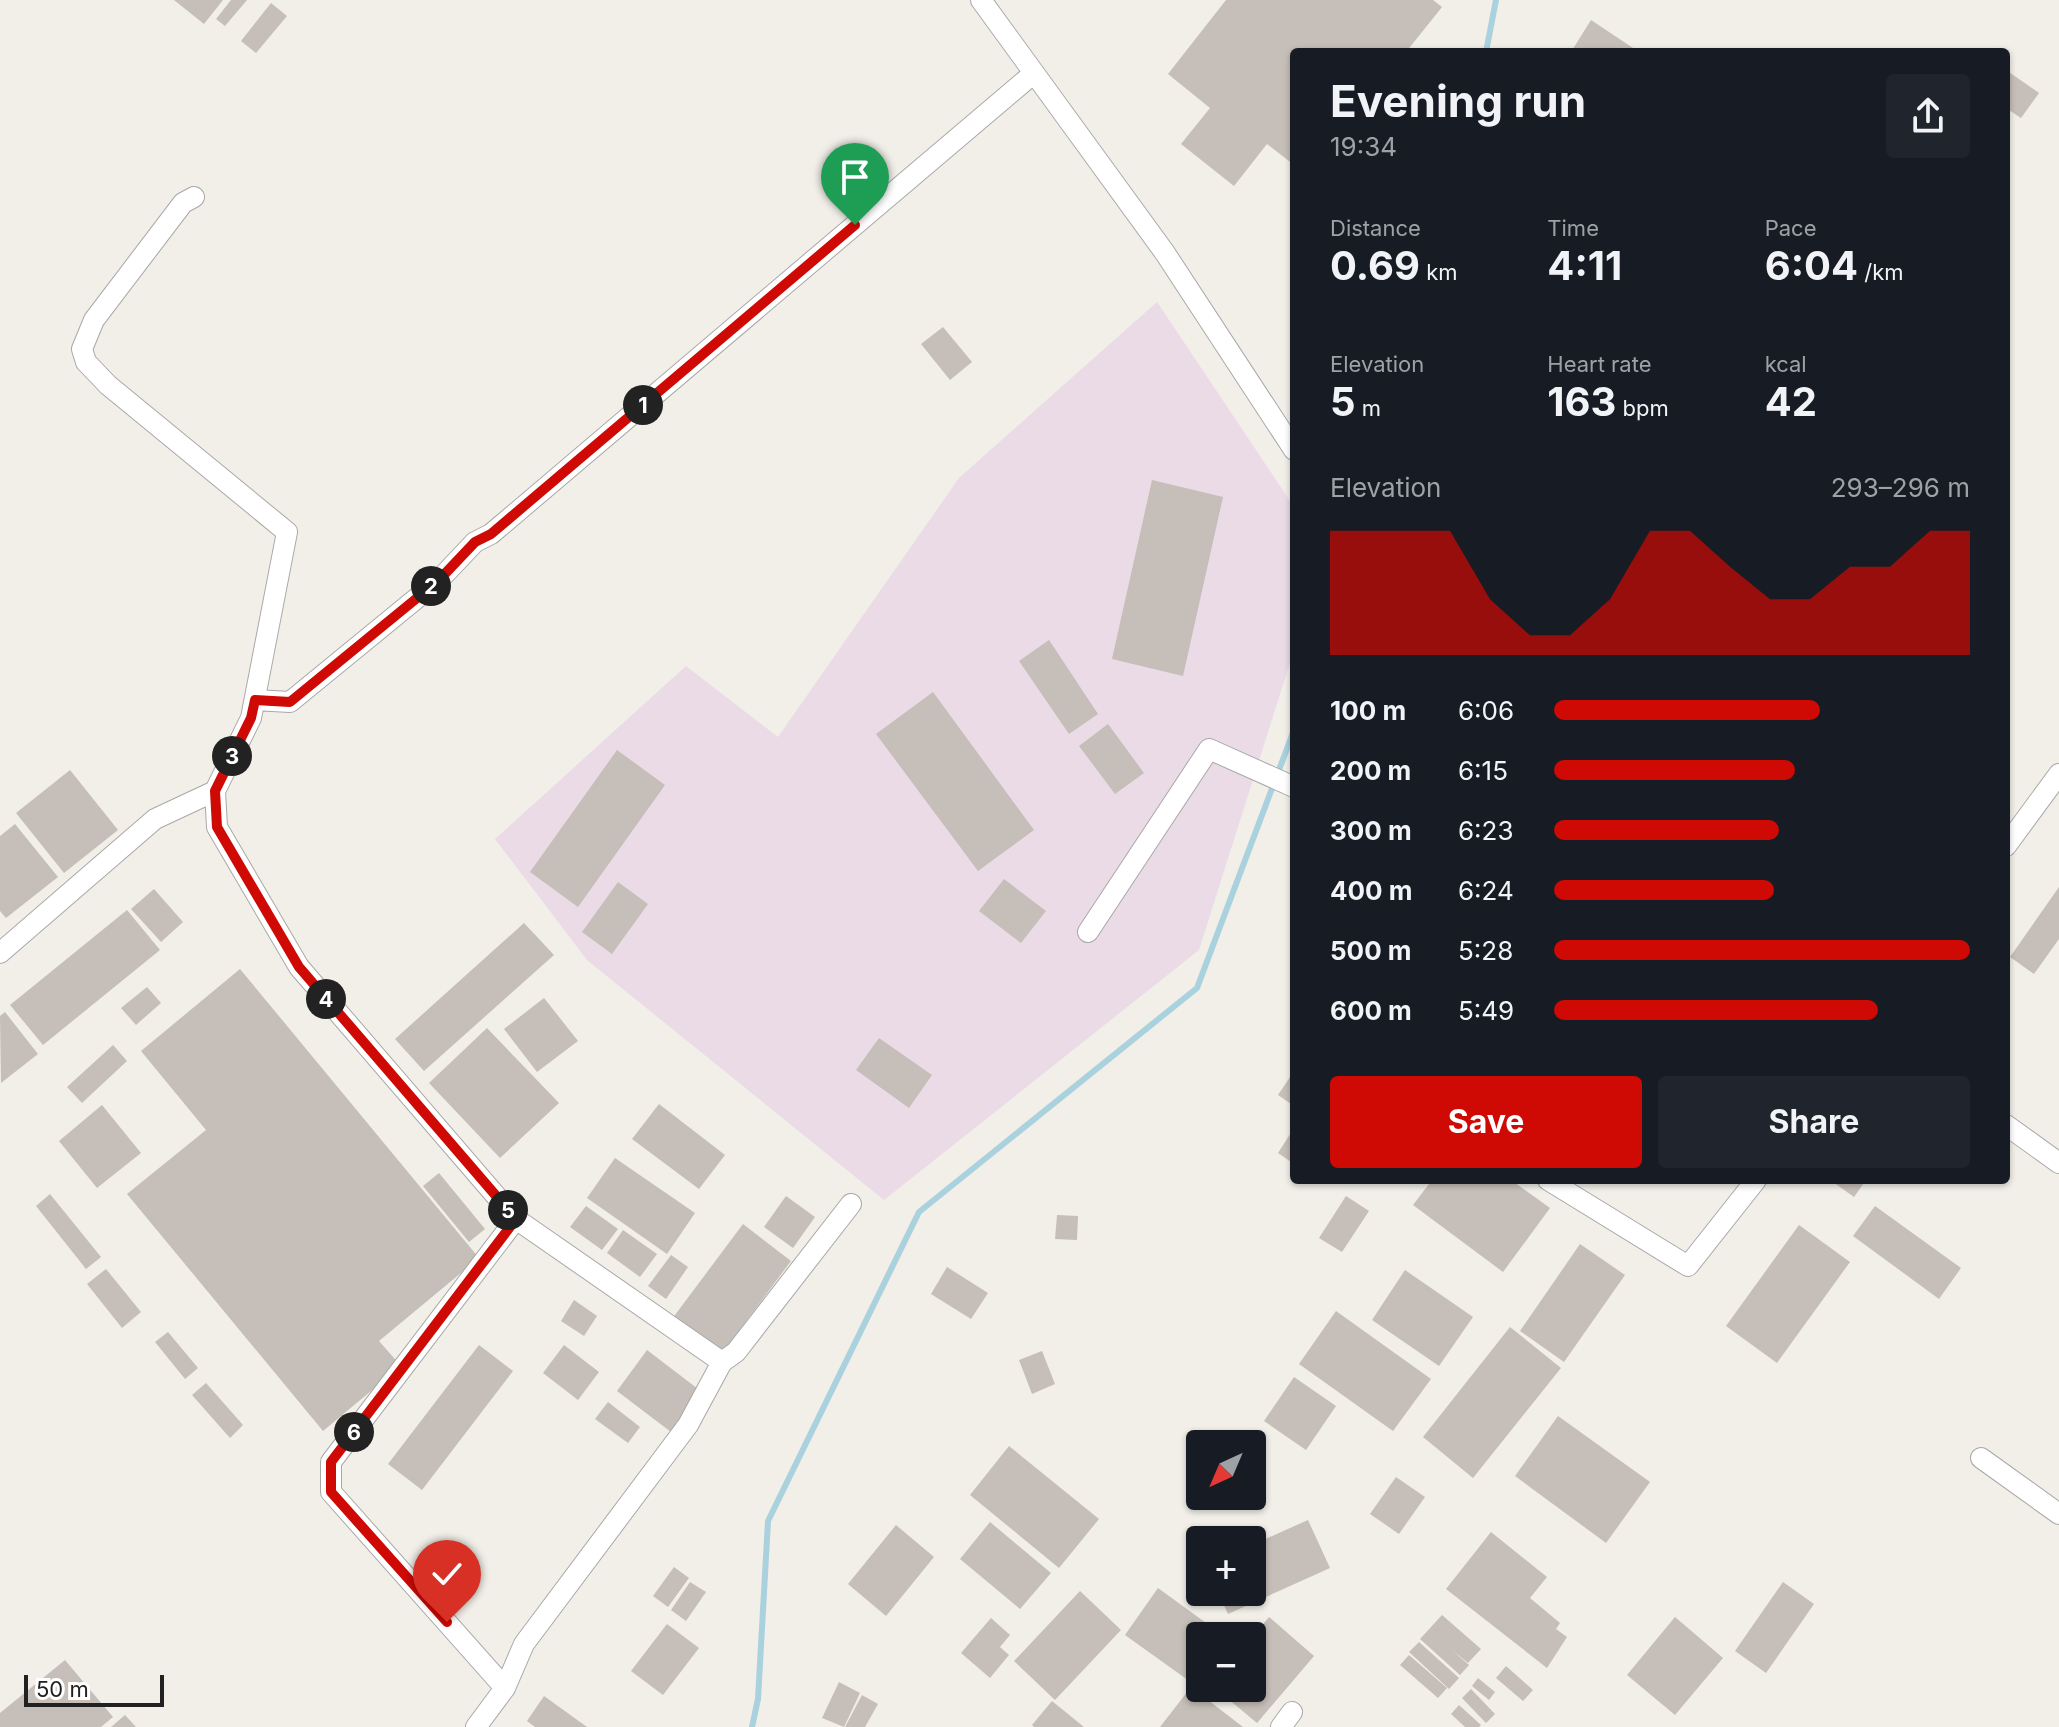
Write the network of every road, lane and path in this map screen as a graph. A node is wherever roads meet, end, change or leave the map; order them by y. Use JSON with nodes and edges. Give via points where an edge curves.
{"nodes":[{"id":1,"x":981,"y":0,"type":"edge"},
{"id":2,"x":1034,"y":73,"type":"junction"},
{"id":3,"x":194,"y":197,"type":"dead end"},
{"id":4,"x":1290,"y":444,"type":"edge"},
{"id":5,"x":255,"y":700,"type":"junction"},
{"id":6,"x":2059,"y":774,"type":"edge"},
{"id":7,"x":1290,"y":785,"type":"edge"},
{"id":8,"x":215,"y":791,"type":"junction"},
{"id":9,"x":2010,"y":841,"type":"edge"},
{"id":10,"x":1088,"y":932,"type":"dead end"},
{"id":11,"x":0,"y":953,"type":"edge"},
{"id":12,"x":2010,"y":1128,"type":"edge"},
{"id":13,"x":2059,"y":1163,"type":"edge"},
{"id":14,"x":1555,"y":1184,"type":"edge"},
{"id":15,"x":1753,"y":1184,"type":"edge"},
{"id":16,"x":851,"y":1204,"type":"dead end"},
{"id":17,"x":516,"y":1219,"type":"junction"},
{"id":18,"x":722,"y":1362,"type":"junction"},
{"id":19,"x":1981,"y":1458,"type":"dead end"},
{"id":20,"x":2059,"y":1514,"type":"edge"},
{"id":21,"x":505,"y":1688,"type":"junction"},
{"id":22,"x":476,"y":1727,"type":"edge"}],
"edges":[{"from":1,"to":2,"type":"street"},
{"from":2,"to":4,"type":"street","via":[[1165,253]]},
{"from":2,"to":5,"type":"street","via":[[290,702]]},
{"from":3,"to":5,"type":"street","via":[[183,203],[94,320],[82,349],[86,362],[108,385],[287,532]]},
{"from":5,"to":8,"type":"street"},
{"from":6,"to":9,"type":"street"},
{"from":7,"to":10,"type":"street","via":[[1209,749]]},
{"from":8,"to":11,"type":"street","via":[[155,819]]},
{"from":8,"to":17,"type":"street","via":[[217,827],[299,967]]},
{"from":12,"to":13,"type":"street"},
{"from":14,"to":15,"type":"street","via":[[1688,1266]]},
{"from":16,"to":18,"type":"street","via":[[736,1352]]},
{"from":17,"to":18,"type":"street"},
{"from":17,"to":21,"type":"street","via":[[331,1462],[331,1492]]},
{"from":18,"to":21,"type":"street","via":[[688,1425],[524,1644]]},
{"from":19,"to":20,"type":"street"},
{"from":21,"to":22,"type":"street"}]}
